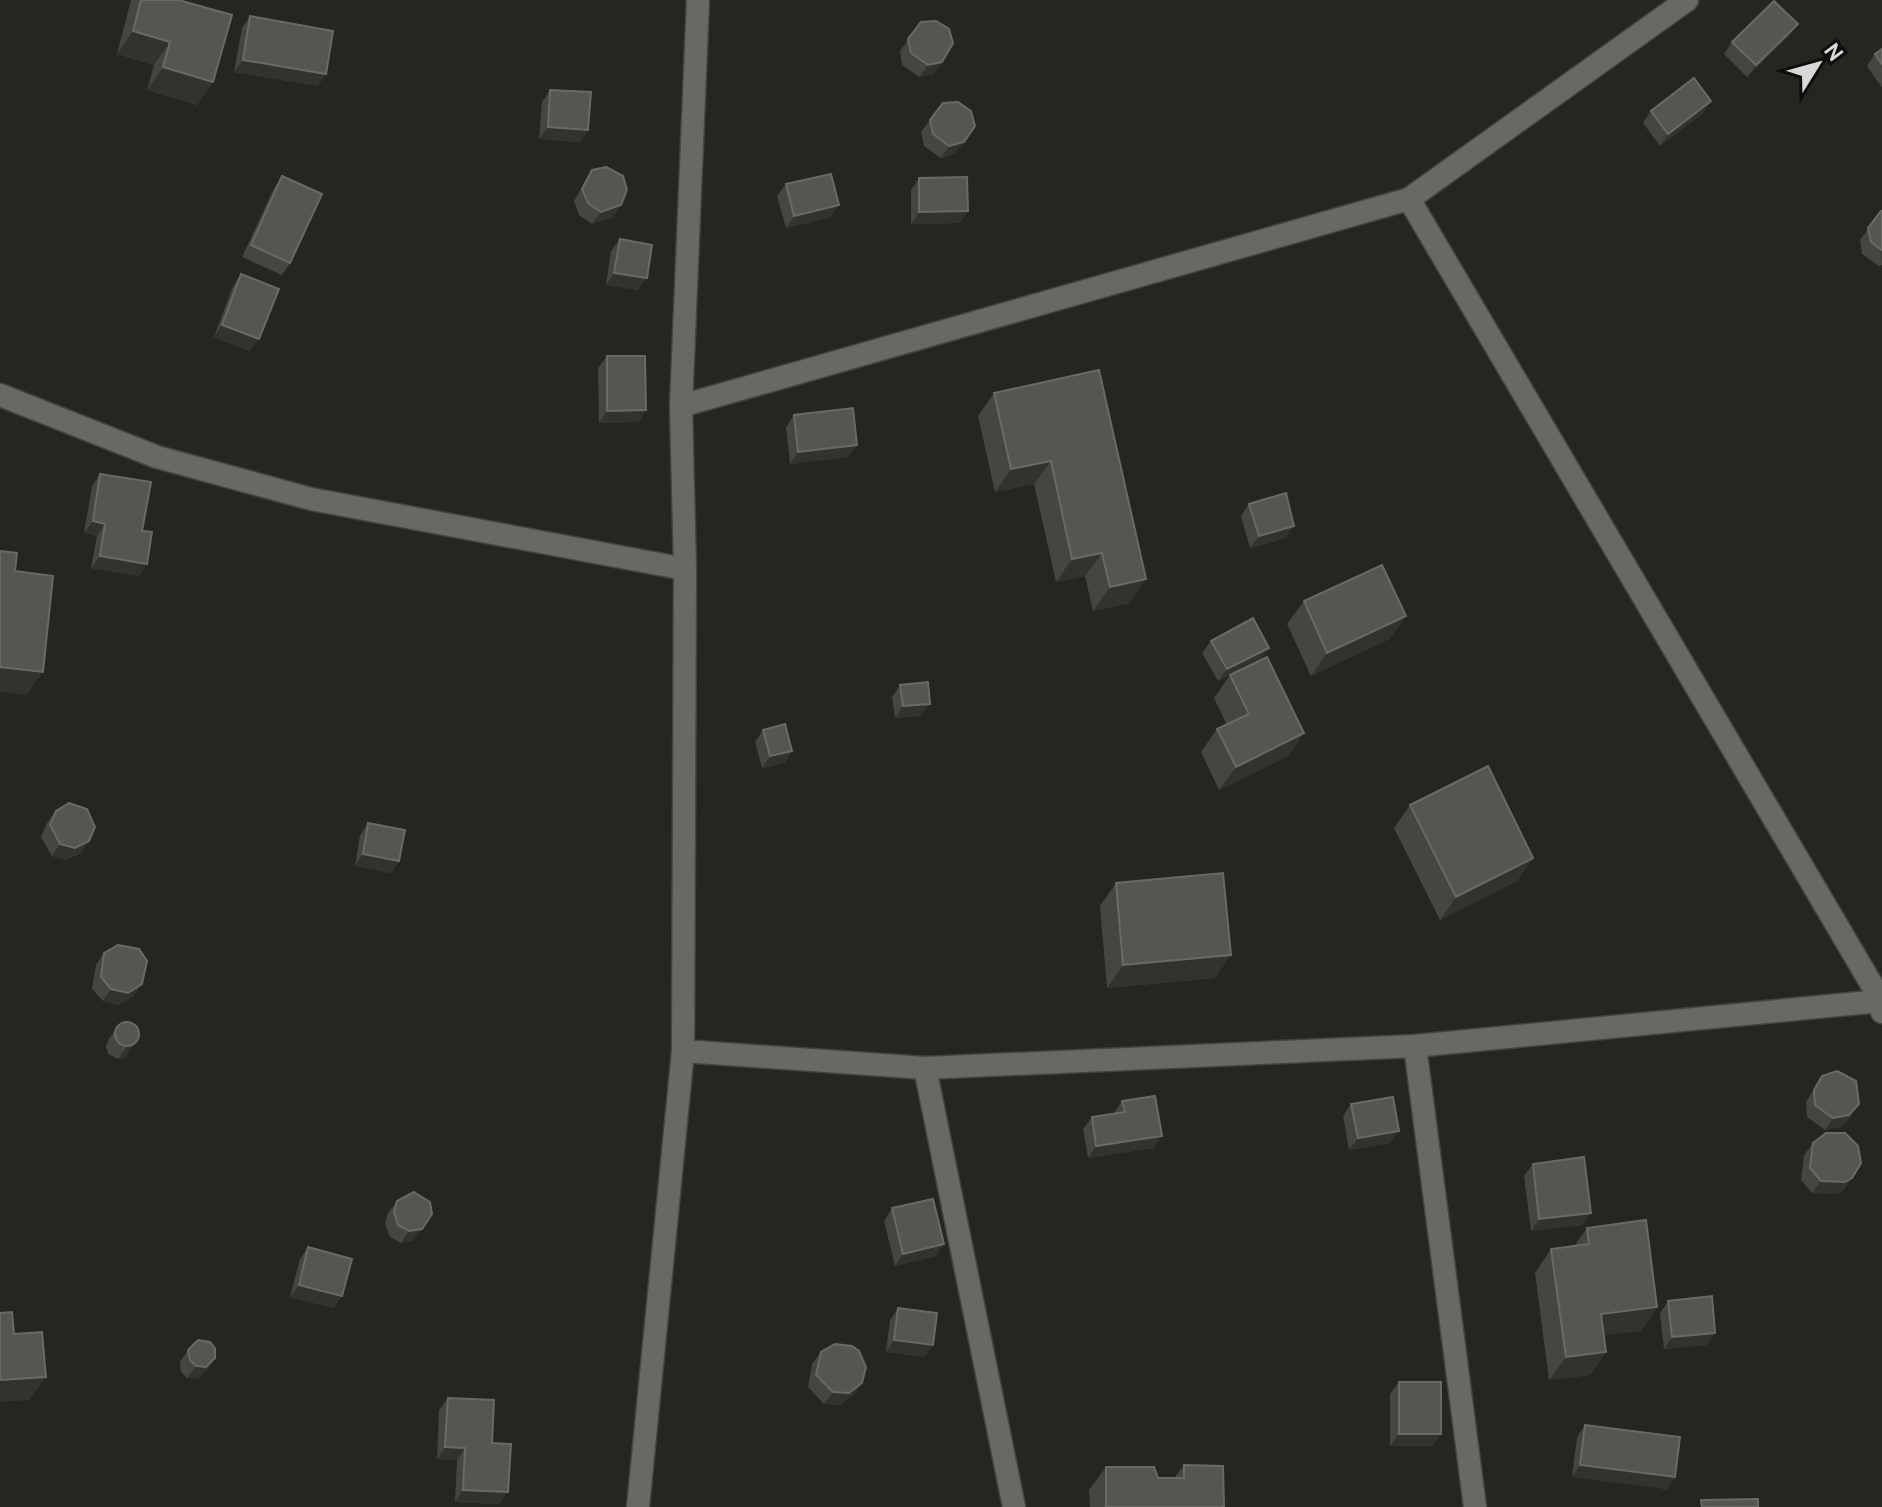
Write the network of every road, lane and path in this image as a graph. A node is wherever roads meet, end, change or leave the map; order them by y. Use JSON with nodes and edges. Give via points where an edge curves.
{"nodes":[{"id":1,"x":698,"y":0,"type":"edge"},
{"id":2,"x":1687,"y":0,"type":"edge"},
{"id":3,"x":1409,"y":199,"type":"junction"},
{"id":4,"x":0,"y":395,"type":"edge"},
{"id":5,"x":681,"y":406,"type":"junction"},
{"id":6,"x":685,"y":569,"type":"junction"},
{"id":7,"x":1881,"y":1005,"type":"edge"},
{"id":8,"x":1415,"y":1046,"type":"junction"},
{"id":9,"x":683,"y":1051,"type":"junction"},
{"id":10,"x":925,"y":1068,"type":"junction"},
{"id":11,"x":638,"y":1507,"type":"edge"},
{"id":12,"x":1014,"y":1507,"type":"edge"},
{"id":13,"x":1475,"y":1507,"type":"edge"}],
"edges":[{"from":1,"to":5,"type":"street"},
{"from":2,"to":3,"type":"street"},
{"from":3,"to":5,"type":"street"},
{"from":3,"to":7,"type":"street"},
{"from":4,"to":6,"type":"street","via":[[157,457],[311,499]]},
{"from":5,"to":6,"type":"street"},
{"from":6,"to":9,"type":"street"},
{"from":7,"to":8,"type":"street"},
{"from":8,"to":10,"type":"street"},
{"from":8,"to":13,"type":"street"},
{"from":9,"to":10,"type":"street"},
{"from":9,"to":11,"type":"street"},
{"from":10,"to":12,"type":"street"}]}
